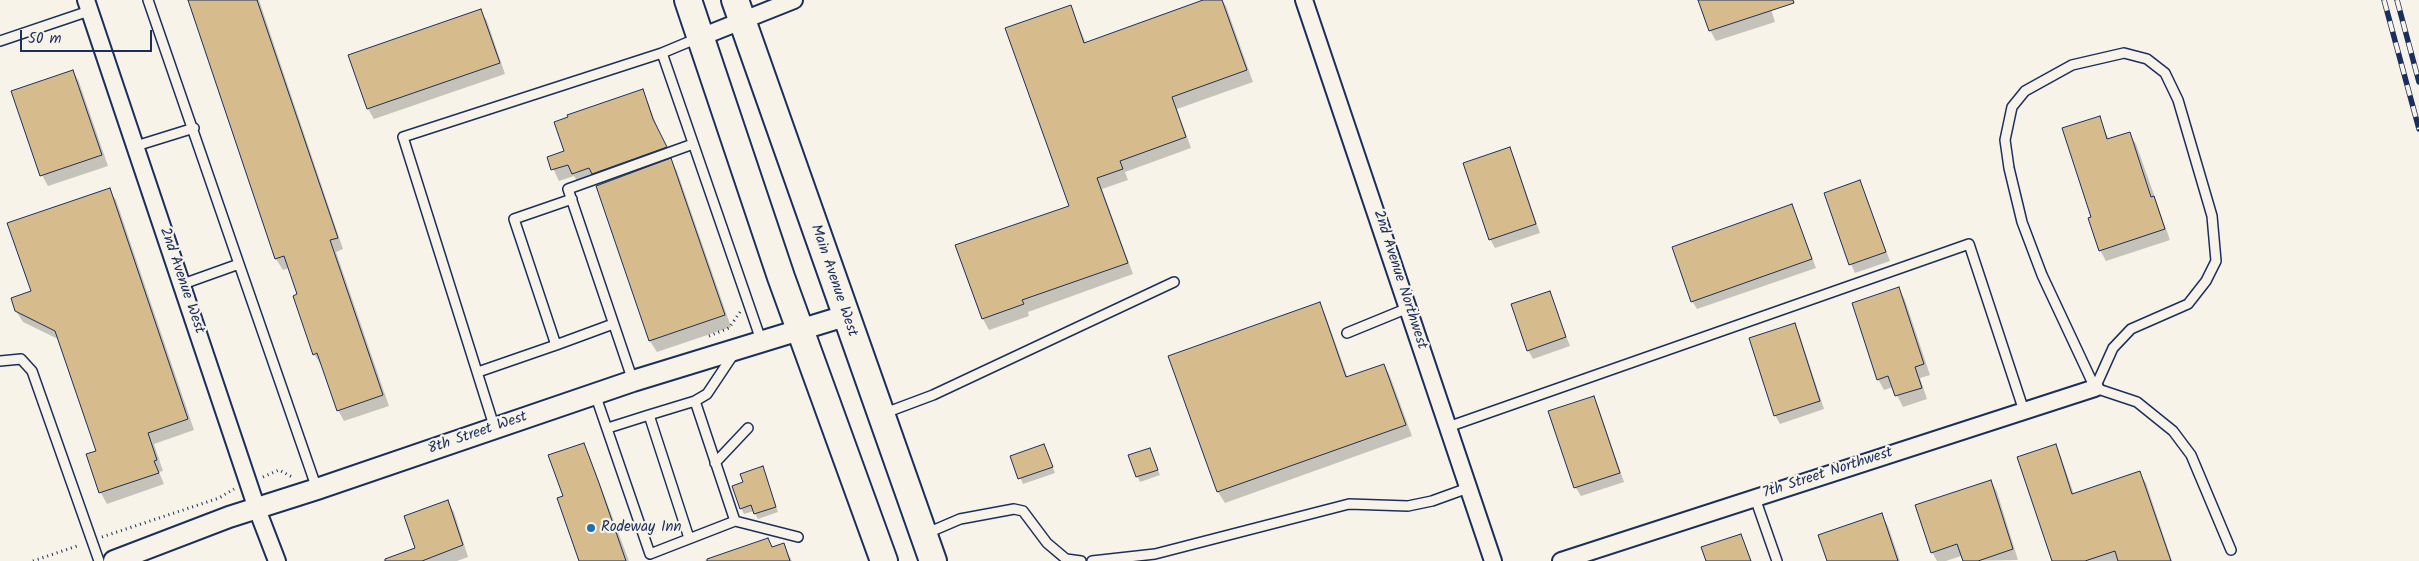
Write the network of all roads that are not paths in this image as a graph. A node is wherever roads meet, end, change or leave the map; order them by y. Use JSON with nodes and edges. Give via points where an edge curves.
{"nodes":[{"id":1,"x":148,"y":0,"type":"edge"},
{"id":2,"x":688,"y":0,"type":"edge"},
{"id":3,"x":794,"y":0,"type":"edge"},
{"id":4,"x":1304,"y":0,"type":"edge"},
{"id":5,"x":88,"y":5,"type":"edge"},
{"id":6,"x":738,"y":10,"type":"edge"},
{"id":7,"x":700,"y":37,"type":"junction"},
{"id":8,"x":0,"y":41,"type":"edge"},
{"id":9,"x":662,"y":53,"type":"junction"},
{"id":10,"x":194,"y":128,"type":"junction"},
{"id":11,"x":693,"y":144,"type":"junction"},
{"id":12,"x":136,"y":146,"type":"junction"},
{"id":13,"x":572,"y":199,"type":"junction"},
{"id":14,"x":239,"y":264,"type":"junction"},
{"id":15,"x":1174,"y":282,"type":"dead end"},
{"id":16,"x":183,"y":284,"type":"junction"},
{"id":17,"x":1408,"y":308,"type":"junction"},
{"id":18,"x":845,"y":316,"type":"junction"},
{"id":19,"x":613,"y":324,"type":"junction"},
{"id":20,"x":799,"y":328,"type":"junction"},
{"id":21,"x":1347,"y":333,"type":"dead end"},
{"id":22,"x":762,"y":340,"type":"junction"},
{"id":23,"x":556,"y":344,"type":"junction"},
{"id":24,"x":737,"y":348,"type":"junction"},
{"id":25,"x":0,"y":361,"type":"edge"},
{"id":26,"x":478,"y":372,"type":"junction"},
{"id":27,"x":633,"y":381,"type":"junction"},
{"id":28,"x":2094,"y":388,"type":"junction"},
{"id":29,"x":595,"y":394,"type":"junction"},
{"id":30,"x":696,"y":401,"type":"junction"},
{"id":31,"x":2024,"y":411,"type":"junction"},
{"id":32,"x":650,"y":415,"type":"junction"},
{"id":33,"x":880,"y":415,"type":"junction"},
{"id":34,"x":495,"y":428,"type":"junction"},
{"id":35,"x":608,"y":428,"type":"junction"},
{"id":36,"x":748,"y":428,"type":"dead end"},
{"id":37,"x":1448,"y":428,"type":"junction"},
{"id":38,"x":715,"y":463,"type":"junction"},
{"id":39,"x":1468,"y":488,"type":"junction"},
{"id":40,"x":317,"y":490,"type":"junction"},
{"id":41,"x":1755,"y":498,"type":"junction"},
{"id":42,"x":257,"y":508,"type":"junction"},
{"id":43,"x":735,"y":521,"type":"junction"},
{"id":44,"x":922,"y":535,"type":"junction"},
{"id":45,"x":798,"y":537,"type":"dead end"},
{"id":46,"x":689,"y":538,"type":"junction"},
{"id":47,"x":2231,"y":550,"type":"dead end"},
{"id":48,"x":99,"y":561,"type":"edge"},
{"id":49,"x":114,"y":561,"type":"edge"},
{"id":50,"x":277,"y":561,"type":"edge"},
{"id":51,"x":884,"y":561,"type":"edge"},
{"id":52,"x":933,"y":561,"type":"edge"},
{"id":53,"x":1081,"y":561,"type":"edge"},
{"id":54,"x":1092,"y":561,"type":"edge"},
{"id":55,"x":1493,"y":561,"type":"edge"},
{"id":56,"x":1562,"y":561,"type":"edge"},
{"id":57,"x":1777,"y":561,"type":"edge"}],
"edges":[{"from":1,"to":10,"type":"lane"},
{"from":2,"to":7,"type":"main road"},
{"from":3,"to":6,"type":"street"},
{"from":4,"to":17,"type":"street","name":"2nd Avenue Northwest"},
{"from":5,"to":8,"type":"lane"},
{"from":5,"to":12,"type":"street","name":"2nd Avenue West"},
{"from":6,"to":7,"type":"street"},
{"from":6,"to":18,"type":"main road","name":"Main Avenue West"},
{"from":7,"to":9,"type":"lane"},
{"from":7,"to":20,"type":"main road"},
{"from":9,"to":11,"type":"lane"},
{"from":9,"to":26,"type":"lane","via":[[403,136]]},
{"from":10,"to":12,"type":"lane"},
{"from":10,"to":14,"type":"lane"},
{"from":11,"to":13,"type":"lane","via":[[568,189]]},
{"from":11,"to":22,"type":"lane"},
{"from":12,"to":16,"type":"street","name":"2nd Avenue West"},
{"from":13,"to":19,"type":"lane"},
{"from":13,"to":23,"type":"lane","via":[[514,219]]},
{"from":14,"to":16,"type":"lane"},
{"from":14,"to":40,"type":"lane"},
{"from":15,"to":33,"type":"lane","via":[[934,395]]},
{"from":16,"to":42,"type":"street","name":"2nd Avenue West"},
{"from":17,"to":21,"type":"lane"},
{"from":17,"to":37,"type":"street","name":"2nd Avenue Northwest"},
{"from":18,"to":20,"type":"street","name":"8th Street West"},
{"from":18,"to":33,"type":"main road","name":"Main Avenue West"},
{"from":19,"to":23,"type":"lane"},
{"from":19,"to":27,"type":"lane"},
{"from":20,"to":22,"type":"street","name":"8th Street West"},
{"from":20,"to":51,"type":"main road"},
{"from":22,"to":24,"type":"street","name":"8th Street West"},
{"from":23,"to":26,"type":"lane"},
{"from":24,"to":27,"type":"street","name":"8th Street West"},
{"from":24,"to":30,"type":"lane","via":[[718,380],[707,394]]},
{"from":25,"to":48,"type":"lane","via":[[21,359],[32,371]]},
{"from":26,"to":34,"type":"lane"},
{"from":27,"to":29,"type":"street","name":"8th Street West"},
{"from":28,"to":28,"type":"lane","via":[[2042,276],[2022,222],[2005,140],[2012,107],[2025,91],[2072,65],[2124,52],[2147,59],[2165,73],[2178,100],[2212,216],[2216,261],[2206,281],[2188,304],[2131,329],[2113,348]]},
{"from":28,"to":31,"type":"street","name":"7th Street Northwest"},
{"from":28,"to":47,"type":"lane","via":[[2137,402],[2173,431],[2191,455]]},
{"from":29,"to":34,"type":"street","name":"8th Street West"},
{"from":29,"to":35,"type":"lane"},
{"from":30,"to":32,"type":"lane"},
{"from":30,"to":38,"type":"lane"},
{"from":31,"to":37,"type":"lane","via":[[1970,244]]},
{"from":31,"to":41,"type":"street","name":"7th Street Northwest"},
{"from":32,"to":35,"type":"lane"},
{"from":32,"to":46,"type":"lane"},
{"from":33,"to":44,"type":"main road","name":"Main Avenue West"},
{"from":34,"to":40,"type":"street","name":"8th Street West"},
{"from":35,"to":46,"type":"lane","via":[[650,554]]},
{"from":36,"to":38,"type":"lane"},
{"from":37,"to":39,"type":"street","name":"2nd Avenue Northwest"},
{"from":38,"to":43,"type":"lane"},
{"from":39,"to":54,"type":"lane","via":[[1408,506],[1349,504],[1155,554]]},
{"from":39,"to":55,"type":"street","name":"2nd Avenue Northwest"},
{"from":40,"to":42,"type":"street","name":"8th Street West"},
{"from":41,"to":56,"type":"street","name":"7th Street Northwest"},
{"from":41,"to":57,"type":"lane"},
{"from":42,"to":49,"type":"street","name":"8th Street West"},
{"from":42,"to":50,"type":"street","name":"2nd Avenue West"},
{"from":43,"to":45,"type":"lane"},
{"from":43,"to":46,"type":"lane"},
{"from":44,"to":52,"type":"main road","name":"Main Avenue West"},
{"from":44,"to":53,"type":"lane","via":[[960,519],[1014,509],[1023,511],[1047,543],[1066,559]]}]}
